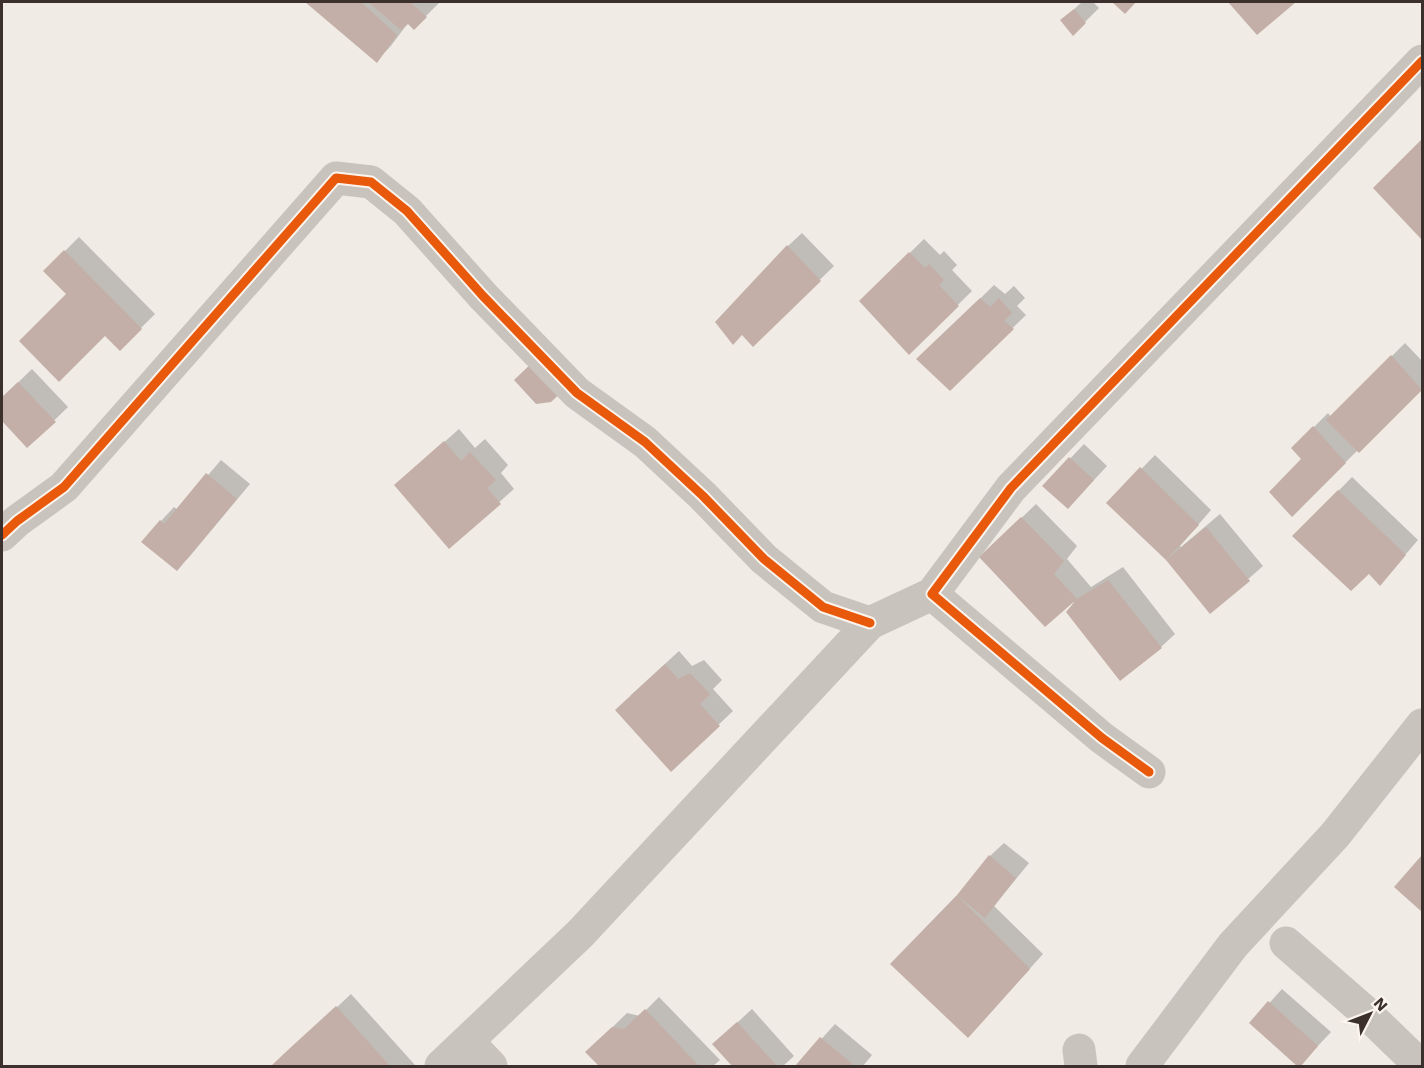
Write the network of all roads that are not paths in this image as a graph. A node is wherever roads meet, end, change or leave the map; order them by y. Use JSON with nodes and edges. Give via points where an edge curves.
{"nodes":[{"id":1,"x":1422,"y":61,"type":"edge"},
{"id":2,"x":2,"y":535,"type":"edge"},
{"id":3,"x":932,"y":594,"type":"junction"},
{"id":4,"x":870,"y":623,"type":"junction"},
{"id":5,"x":1422,"y":725,"type":"edge"},
{"id":6,"x":1149,"y":772,"type":"dead end"},
{"id":7,"x":1287,"y":943,"type":"dead end"},
{"id":8,"x":468,"y":1042,"type":"junction"},
{"id":9,"x":441,"y":1066,"type":"edge"},
{"id":10,"x":491,"y":1066,"type":"edge"},
{"id":11,"x":1142,"y":1066,"type":"edge"},
{"id":12,"x":1421,"y":1066,"type":"edge"}],
"edges":[{"from":1,"to":3,"type":"street","via":[[1011,488]]},
{"from":2,"to":4,"type":"street","via":[[71,480],[336,178],[371,182],[407,211],[578,393],[645,442],[764,559],[823,607]]},
{"from":3,"to":4,"type":"street"},
{"from":3,"to":6,"type":"street","via":[[1102,738]]},
{"from":4,"to":8,"type":"street","via":[[580,934]]},
{"from":5,"to":11,"type":"street","via":[[1335,835],[1233,945]]},
{"from":7,"to":12,"type":"street"},
{"from":8,"to":9,"type":"street"},
{"from":8,"to":10,"type":"street"}]}
